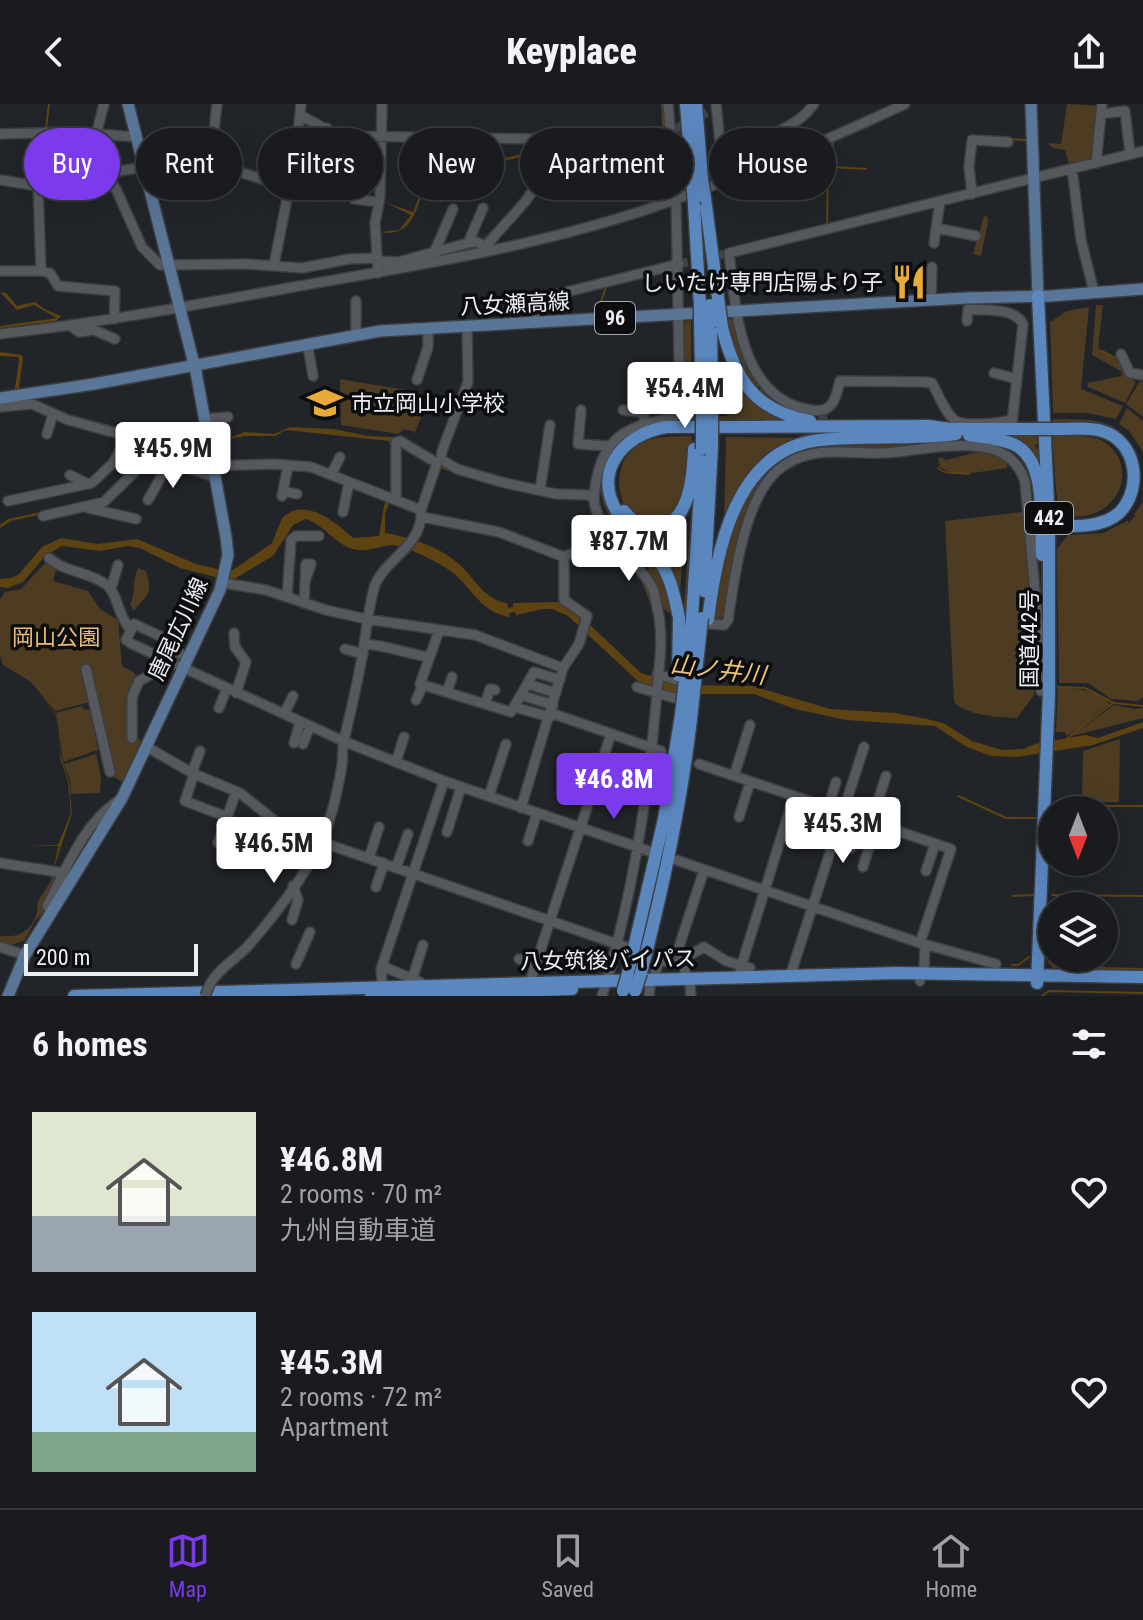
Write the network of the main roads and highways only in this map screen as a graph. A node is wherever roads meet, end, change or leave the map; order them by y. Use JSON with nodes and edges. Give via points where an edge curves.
{"nodes":[{"id":1,"x":128,"y":104,"type":"edge"},
{"id":2,"x":686,"y":104,"type":"edge"},
{"id":3,"x":696,"y":104,"type":"edge"},
{"id":4,"x":1031,"y":104,"type":"edge"},
{"id":5,"x":697,"y":179,"type":"junction"},
{"id":6,"x":700,"y":201,"type":"junction"},
{"id":7,"x":1143,"y":289,"type":"edge"},
{"id":8,"x":1038,"y":296,"type":"junction"},
{"id":9,"x":706,"y":306,"type":"junction"},
{"id":10,"x":707,"y":323,"type":"junction"},
{"id":11,"x":195,"y":365,"type":"junction"},
{"id":12,"x":0,"y":398,"type":"edge"},
{"id":13,"x":1036,"y":431,"type":"junction"},
{"id":14,"x":840,"y":433,"type":"junction"},
{"id":15,"x":962,"y":434,"type":"junction"},
{"id":16,"x":703,"y":448,"type":"junction"},
{"id":17,"x":1049,"y":523,"type":"junction"},
{"id":18,"x":1049,"y":589,"type":"junction"},
{"id":19,"x":695,"y":618,"type":"junction"},
{"id":20,"x":685,"y":716,"type":"junction"},
{"id":21,"x":634,"y":973,"type":"junction"},
{"id":22,"x":920,"y":976,"type":"junction"},
{"id":23,"x":1143,"y":977,"type":"edge"},
{"id":24,"x":1037,"y":984,"type":"edge"},
{"id":25,"x":651,"y":986,"type":"edge"},
{"id":26,"x":1143,"y":986,"type":"edge"},
{"id":27,"x":690,"y":987,"type":"edge"},
{"id":28,"x":604,"y":988,"type":"edge"},
{"id":29,"x":527,"y":990,"type":"edge"},
{"id":30,"x":8,"y":993,"type":"edge"},
{"id":31,"x":383,"y":993,"type":"edge"},
{"id":32,"x":480,"y":994,"type":"edge"},
{"id":33,"x":628,"y":994,"type":"edge"},
{"id":34,"x":74,"y":996,"type":"edge"},
{"id":35,"x":371,"y":996,"type":"edge"}],
"edges":[{"from":1,"to":11,"type":"main road","name":"唐尾広川線"},
{"from":2,"to":5,"type":"highway"},
{"from":3,"to":5,"type":"highway"},
{"from":4,"to":8,"type":"main road"},
{"from":5,"to":6,"type":"highway","bridge":true},
{"from":6,"to":9,"type":"highway"},
{"from":6,"to":9,"type":"highway","via":[[698,272]]},
{"from":7,"to":8,"type":"main road","name":"八女瀬高線"},
{"from":8,"to":11,"type":"main road","name":"八女瀬高線","number":"96","via":[[982,304],[931,300],[428,328],[356,334]]},
{"from":8,"to":17,"type":"highway","name":"国道442号","number":"442"},
{"from":9,"to":10,"type":"highway","bridge":true},
{"from":9,"to":10,"type":"highway","bridge":true},
{"from":10,"to":14,"type":"highway","via":[[759,401]]},
{"from":10,"to":16,"type":"highway","bridge":true},
{"from":11,"to":12,"type":"main road","name":"八女瀬高線","number":"96","via":[[23,400]]},
{"from":11,"to":30,"type":"main road","name":"唐尾広川線","via":[[226,537],[224,578],[122,798],[25,955]]},
{"from":13,"to":14,"type":"highway"},
{"from":13,"to":15,"type":"highway"},
{"from":13,"to":17,"type":"highway","bridge":true,"via":[[1103,437],[1126,461],[1129,485],[1118,506],[1097,518]]},
{"from":14,"to":15,"type":"highway","via":[[930,438]]},
{"from":14,"to":16,"type":"highway","via":[[670,433],[643,439],[623,456],[615,478],[619,502],[631,519],[657,527],[673,519],[682,510]]},
{"from":14,"to":19,"type":"highway","via":[[779,454],[747,486]]},
{"from":14,"to":19,"type":"highway","via":[[666,427],[625,444],[611,471],[611,499]]},
{"from":15,"to":18,"type":"highway","via":[[1012,444],[1032,460],[1039,484],[1043,575]]},
{"from":16,"to":19,"type":"highway"},
{"from":17,"to":18,"type":"highway","name":"国道442号","number":"442"},
{"from":18,"to":24,"type":"highway","name":"国道442号","number":"442"},
{"from":19,"to":20,"type":"highway","bridge":true},
{"from":19,"to":20,"type":"highway","bridge":true,"via":[[679,665]]},
{"from":20,"to":21,"type":"highway"},
{"from":20,"to":21,"type":"highway","via":[[685,774],[668,862]]},
{"from":21,"to":33,"type":"highway","bridge":true},
{"from":22,"to":24,"type":"highway","name":"八女筑後バイパス"},
{"from":22,"to":27,"type":"highway","name":"八女筑後バイパス"},
{"from":22,"to":27,"type":"highway","name":"八女筑後バイパス","via":[[744,970]]},
{"from":23,"to":24,"type":"highway","name":"八女筑後バイパス"},
{"from":24,"to":26,"type":"highway","name":"八女筑後バイパス"},
{"from":25,"to":27,"type":"highway","name":"八女筑後バイパス"},
{"from":25,"to":28,"type":"highway","name":"八女筑後バイパス"},
{"from":27,"to":28,"type":"highway","name":"八女筑後バイパス"},
{"from":28,"to":29,"type":"highway","name":"八女筑後バイパス"},
{"from":29,"to":31,"type":"highway","name":"八女筑後バイパス"},
{"from":29,"to":32,"type":"highway","name":"八女筑後バイパス"},
{"from":31,"to":32,"type":"highway","name":"八女筑後バイパス"},
{"from":31,"to":34,"type":"highway","name":"八女筑後バイパス"},
{"from":31,"to":35,"type":"highway","name":"八女筑後バイパス"}]}
